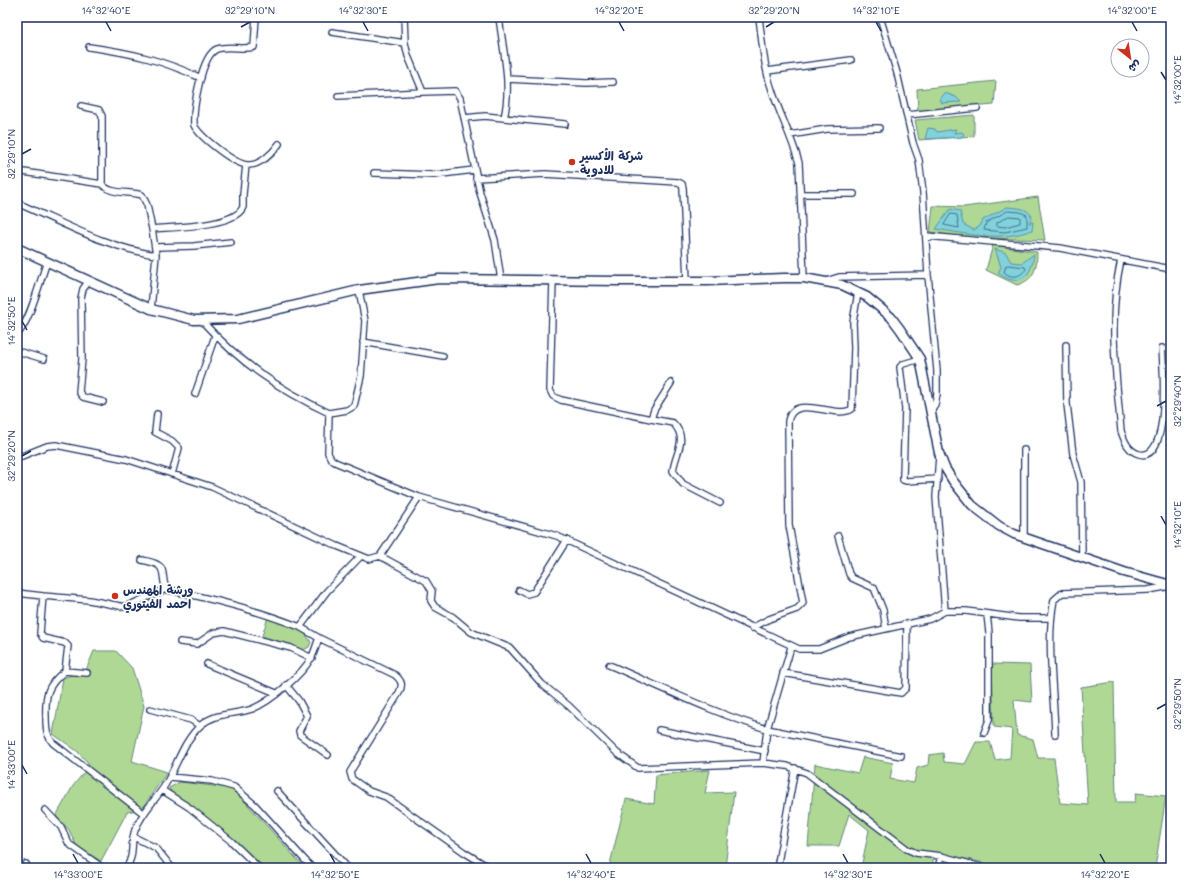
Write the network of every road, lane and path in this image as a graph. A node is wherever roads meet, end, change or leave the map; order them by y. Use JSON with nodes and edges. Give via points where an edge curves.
{"nodes":[{"id":1,"x":256,"y":17,"type":"edge"},
{"id":2,"x":404,"y":17,"type":"edge"},
{"id":3,"x":499,"y":17,"type":"edge"},
{"id":4,"x":759,"y":17,"type":"edge"},
{"id":5,"x":880,"y":17,"type":"edge"},
{"id":6,"x":332,"y":32,"type":"dead end"},
{"id":7,"x":405,"y":43,"type":"junction"},
{"id":8,"x":89,"y":47,"type":"dead end"},
{"id":9,"x":851,"y":60,"type":"dead end"},
{"id":10,"x":767,"y":71,"type":"junction"},
{"id":11,"x":201,"y":78,"type":"junction"},
{"id":12,"x":508,"y":79,"type":"junction"},
{"id":13,"x":613,"y":82,"type":"dead end"},
{"id":14,"x":423,"y":92,"type":"junction"},
{"id":15,"x":338,"y":96,"type":"dead end"},
{"id":16,"x":81,"y":106,"type":"dead end"},
{"id":17,"x":977,"y":108,"type":"dead end"},
{"id":18,"x":907,"y":115,"type":"junction"},
{"id":19,"x":464,"y":118,"type":"junction"},
{"id":20,"x":504,"y":118,"type":"junction"},
{"id":21,"x":566,"y":124,"type":"dead end"},
{"id":22,"x":879,"y":128,"type":"dead end"},
{"id":23,"x":790,"y":135,"type":"junction"},
{"id":24,"x":279,"y":144,"type":"dead end"},
{"id":25,"x":246,"y":165,"type":"junction"},
{"id":26,"x":474,"y":170,"type":"junction"},
{"id":27,"x":17,"y":172,"type":"edge"},
{"id":28,"x":374,"y":173,"type":"dead end"},
{"id":29,"x":476,"y":178,"type":"junction"},
{"id":30,"x":102,"y":184,"type":"junction"},
{"id":31,"x":802,"y":194,"type":"junction"},
{"id":32,"x":854,"y":194,"type":"dead end"},
{"id":33,"x":17,"y":203,"type":"edge"},
{"id":34,"x":152,"y":229,"type":"junction"},
{"id":35,"x":926,"y":236,"type":"junction"},
{"id":36,"x":231,"y":242,"type":"dead end"},
{"id":37,"x":156,"y":247,"type":"junction"},
{"id":38,"x":17,"y":248,"type":"edge"},
{"id":39,"x":156,"y":254,"type":"junction"},
{"id":40,"x":1121,"y":260,"type":"junction"},
{"id":41,"x":47,"y":262,"type":"junction"},
{"id":42,"x":1171,"y":269,"type":"edge"},
{"id":43,"x":928,"y":275,"type":"junction"},
{"id":44,"x":804,"y":278,"type":"junction"},
{"id":45,"x":501,"y":280,"type":"junction"},
{"id":46,"x":553,"y":280,"type":"junction"},
{"id":47,"x":89,"y":281,"type":"junction"},
{"id":48,"x":687,"y":281,"type":"junction"},
{"id":49,"x":823,"y":282,"type":"junction"},
{"id":50,"x":359,"y":290,"type":"junction"},
{"id":51,"x":858,"y":292,"type":"junction"},
{"id":52,"x":151,"y":309,"type":"junction"},
{"id":53,"x":201,"y":320,"type":"junction"},
{"id":54,"x":17,"y":334,"type":"edge"},
{"id":55,"x":215,"y":336,"type":"junction"},
{"id":56,"x":363,"y":342,"type":"junction"},
{"id":57,"x":1066,"y":345,"type":"dead end"},
{"id":58,"x":1162,"y":348,"type":"dead end"},
{"id":59,"x":17,"y":351,"type":"edge"},
{"id":60,"x":443,"y":356,"type":"dead end"},
{"id":61,"x":44,"y":359,"type":"dead end"},
{"id":62,"x":920,"y":359,"type":"junction"},
{"id":63,"x":671,"y":383,"type":"dead end"},
{"id":64,"x":195,"y":394,"type":"dead end"},
{"id":65,"x":103,"y":402,"type":"dead end"},
{"id":66,"x":931,"y":412,"type":"junction"},
{"id":67,"x":329,"y":413,"type":"junction"},
{"id":68,"x":157,"y":414,"type":"dead end"},
{"id":69,"x":651,"y":419,"type":"junction"},
{"id":70,"x":1024,"y":450,"type":"dead end"},
{"id":71,"x":939,"y":453,"type":"junction"},
{"id":72,"x":17,"y":458,"type":"edge"},
{"id":73,"x":172,"y":474,"type":"junction"},
{"id":74,"x":938,"y":479,"type":"junction"},
{"id":75,"x":419,"y":497,"type":"junction"},
{"id":76,"x":720,"y":503,"type":"dead end"},
{"id":77,"x":838,"y":536,"type":"dead end"},
{"id":78,"x":1024,"y":537,"type":"junction"},
{"id":79,"x":567,"y":540,"type":"junction"},
{"id":80,"x":380,"y":556,"type":"junction"},
{"id":81,"x":360,"y":557,"type":"junction"},
{"id":82,"x":1082,"y":557,"type":"junction"},
{"id":83,"x":142,"y":560,"type":"dead end"},
{"id":84,"x":1171,"y":585,"type":"edge"},
{"id":85,"x":166,"y":589,"type":"junction"},
{"id":86,"x":519,"y":590,"type":"dead end"},
{"id":87,"x":17,"y":593,"type":"edge"},
{"id":88,"x":43,"y":596,"type":"junction"},
{"id":89,"x":945,"y":611,"type":"junction"},
{"id":90,"x":1052,"y":613,"type":"junction"},
{"id":91,"x":987,"y":614,"type":"junction"},
{"id":92,"x":906,"y":624,"type":"junction"},
{"id":93,"x":300,"y":627,"type":"junction"},
{"id":94,"x":752,"y":628,"type":"junction"},
{"id":95,"x":886,"y":629,"type":"junction"},
{"id":96,"x":319,"y":638,"type":"junction"},
{"id":97,"x":180,"y":642,"type":"dead end"},
{"id":98,"x":791,"y":647,"type":"junction"},
{"id":99,"x":312,"y":658,"type":"junction"},
{"id":100,"x":207,"y":664,"type":"dead end"},
{"id":101,"x":608,"y":665,"type":"dead end"},
{"id":102,"x":65,"y":671,"type":"junction"},
{"id":103,"x":87,"y":673,"type":"dead end"},
{"id":104,"x":783,"y":673,"type":"junction"},
{"id":105,"x":286,"y":685,"type":"junction"},
{"id":106,"x":276,"y":693,"type":"junction"},
{"id":107,"x":150,"y":709,"type":"dead end"},
{"id":108,"x":200,"y":726,"type":"junction"},
{"id":109,"x":767,"y":729,"type":"junction"},
{"id":110,"x":659,"y":730,"type":"dead end"},
{"id":111,"x":984,"y":733,"type":"dead end"},
{"id":112,"x":1055,"y":734,"type":"dead end"},
{"id":113,"x":765,"y":750,"type":"junction"},
{"id":114,"x":328,"y":756,"type":"dead end"},
{"id":115,"x":901,"y":756,"type":"dead end"},
{"id":116,"x":763,"y":763,"type":"junction"},
{"id":117,"x":795,"y":768,"type":"junction"},
{"id":118,"x":170,"y":777,"type":"junction"},
{"id":119,"x":162,"y":790,"type":"junction"},
{"id":120,"x":277,"y":791,"type":"dead end"},
{"id":121,"x":46,"y":810,"type":"dead end"},
{"id":122,"x":143,"y":813,"type":"junction"},
{"id":123,"x":134,"y":836,"type":"junction"},
{"id":124,"x":941,"y":856,"type":"junction"},
{"id":125,"x":103,"y":868,"type":"edge"},
{"id":126,"x":126,"y":868,"type":"edge"},
{"id":127,"x":172,"y":868,"type":"edge"},
{"id":128,"x":259,"y":868,"type":"edge"},
{"id":129,"x":312,"y":868,"type":"edge"},
{"id":130,"x":348,"y":868,"type":"edge"},
{"id":131,"x":490,"y":868,"type":"edge"},
{"id":132,"x":777,"y":868,"type":"edge"},
{"id":133,"x":938,"y":868,"type":"edge"},
{"id":134,"x":984,"y":868,"type":"edge"}],
"edges":[{"from":1,"to":11,"type":"street","via":[[254,47],[216,49],[210,53]]},
{"from":2,"to":7,"type":"street"},
{"from":3,"to":12,"type":"street"},
{"from":4,"to":10,"type":"street"},
{"from":5,"to":18,"type":"street"},
{"from":6,"to":7,"type":"street"},
{"from":7,"to":14,"type":"street"},
{"from":8,"to":11,"type":"street","via":[[165,62]]},
{"from":9,"to":10,"type":"street"},
{"from":10,"to":23,"type":"street","via":[[772,92]]},
{"from":11,"to":25,"type":"street","via":[[194,120],[196,130],[229,157]]},
{"from":12,"to":13,"type":"street"},
{"from":12,"to":20,"type":"street"},
{"from":14,"to":15,"type":"street"},
{"from":14,"to":19,"type":"street","via":[[455,91],[460,98]]},
{"from":16,"to":30,"type":"street","via":[[99,110],[102,116]]},
{"from":17,"to":18,"type":"street"},
{"from":18,"to":35,"type":"street","via":[[918,160]]},
{"from":19,"to":20,"type":"street"},
{"from":19,"to":26,"type":"street"},
{"from":20,"to":21,"type":"street"},
{"from":22,"to":23,"type":"street","via":[[827,130]]},
{"from":23,"to":31,"type":"street","via":[[799,163]]},
{"from":24,"to":25,"type":"street","via":[[264,159]]},
{"from":25,"to":34,"type":"street","via":[[242,212],[231,218],[206,224]]},
{"from":26,"to":28,"type":"street","via":[[434,175]]},
{"from":26,"to":29,"type":"street"},
{"from":27,"to":30,"type":"street"},
{"from":29,"to":45,"type":"street","via":[[495,240]]},
{"from":29,"to":48,"type":"street","via":[[545,174],[678,182],[683,188]]},
{"from":30,"to":34,"type":"street","via":[[107,188],[142,195]]},
{"from":31,"to":32,"type":"street"},
{"from":31,"to":44,"type":"street"},
{"from":33,"to":39,"type":"street","via":[[111,245],[130,251]]},
{"from":34,"to":37,"type":"street"},
{"from":35,"to":40,"type":"street","via":[[1060,248]]},
{"from":35,"to":43,"type":"street"},
{"from":36,"to":37,"type":"street"},
{"from":37,"to":39,"type":"street"},
{"from":38,"to":41,"type":"main road"},
{"from":39,"to":52,"type":"street"},
{"from":40,"to":42,"type":"street"},
{"from":40,"to":58,"type":"street","via":[[1117,279],[1114,328],[1121,431],[1124,442],[1139,454],[1147,454],[1154,450],[1157,444],[1161,424]]},
{"from":41,"to":47,"type":"main road"},
{"from":41,"to":54,"type":"street","via":[[30,311],[21,331]]},
{"from":43,"to":49,"type":"street","via":[[839,277]]},
{"from":43,"to":66,"type":"street","via":[[937,371],[935,405]]},
{"from":44,"to":48,"type":"main road"},
{"from":44,"to":49,"type":"main road"},
{"from":45,"to":46,"type":"main road"},
{"from":45,"to":50,"type":"main road","via":[[439,279]]},
{"from":46,"to":48,"type":"main road"},
{"from":46,"to":69,"type":"street","via":[[551,394],[561,400]]},
{"from":47,"to":52,"type":"main road"},
{"from":47,"to":65,"type":"street","via":[[83,289],[82,298],[79,392],[83,397]]},
{"from":49,"to":51,"type":"main road","via":[[842,285]]},
{"from":50,"to":53,"type":"main road","via":[[252,317]]},
{"from":50,"to":56,"type":"street","via":[[365,321]]},
{"from":51,"to":62,"type":"main road","via":[[891,317]]},
{"from":51,"to":94,"type":"street","via":[[853,322],[852,409],[842,412],[815,408],[795,409],[790,413],[788,421],[789,525],[803,603],[797,609]]},
{"from":52,"to":53,"type":"main road","via":[[178,317]]},
{"from":53,"to":55,"type":"street"},
{"from":55,"to":64,"type":"street"},
{"from":55,"to":67,"type":"street","via":[[265,378],[295,397]]},
{"from":56,"to":60,"type":"street"},
{"from":56,"to":67,"type":"street","via":[[361,376],[354,406],[348,410]]},
{"from":57,"to":82,"type":"street","via":[[1067,404],[1073,454],[1081,482]]},
{"from":59,"to":61,"type":"street"},
{"from":62,"to":66,"type":"main road"},
{"from":62,"to":74,"type":"street","via":[[900,367],[905,409],[903,476],[906,481]]},
{"from":63,"to":69,"type":"street"},
{"from":66,"to":71,"type":"main road"},
{"from":67,"to":75,"type":"street","via":[[328,453],[331,459]]},
{"from":68,"to":73,"type":"street","via":[[155,432],[179,448]]},
{"from":69,"to":76,"type":"street","via":[[673,423],[681,434],[682,440],[673,471],[679,480]]},
{"from":70,"to":78,"type":"street"},
{"from":71,"to":74,"type":"street"},
{"from":71,"to":78,"type":"main road","via":[[953,481],[972,505],[1000,526]]},
{"from":72,"to":73,"type":"street","via":[[47,446],[64,446],[126,459]]},
{"from":73,"to":81,"type":"street","via":[[212,487]]},
{"from":74,"to":89,"type":"street","via":[[938,541]]},
{"from":75,"to":79,"type":"street"},
{"from":75,"to":80,"type":"street"},
{"from":77,"to":95,"type":"street","via":[[849,574],[852,578],[874,588],[883,610]]},
{"from":78,"to":82,"type":"main road"},
{"from":79,"to":86,"type":"street","via":[[534,592],[527,594]]},
{"from":79,"to":94,"type":"street"},
{"from":80,"to":81,"type":"street","via":[[368,559]]},
{"from":80,"to":116,"type":"street","via":[[426,581],[432,591],[431,601],[435,607],[453,617],[471,632],[510,648],[542,684],[564,701],[617,753],[638,768]]},
{"from":81,"to":93,"type":"street","via":[[327,591]]},
{"from":82,"to":84,"type":"main road"},
{"from":83,"to":85,"type":"street","via":[[160,567]]},
{"from":84,"to":90,"type":"street","via":[[1148,590],[1062,593],[1054,600]]},
{"from":85,"to":88,"type":"street","via":[[125,607],[89,600]]},
{"from":85,"to":93,"type":"street","via":[[264,612]]},
{"from":87,"to":88,"type":"street"},
{"from":88,"to":102,"type":"street","via":[[40,633],[43,638],[68,646]]},
{"from":89,"to":91,"type":"street"},
{"from":89,"to":92,"type":"street","via":[[930,619]]},
{"from":90,"to":91,"type":"street","via":[[1049,618]]},
{"from":90,"to":112,"type":"street"},
{"from":91,"to":111,"type":"street","via":[[989,720]]},
{"from":92,"to":95,"type":"street"},
{"from":92,"to":104,"type":"street","via":[[906,688],[901,693]]},
{"from":93,"to":96,"type":"street"},
{"from":94,"to":98,"type":"street"},
{"from":95,"to":98,"type":"street","via":[[849,637],[819,649],[799,650]]},
{"from":96,"to":99,"type":"street"},
{"from":96,"to":131,"type":"street","via":[[395,675],[402,683],[399,694],[350,772],[352,779],[369,791],[386,797]]},
{"from":97,"to":99,"type":"street","via":[[197,644],[213,633],[224,631],[291,648]]},
{"from":98,"to":104,"type":"street"},
{"from":99,"to":105,"type":"street"},
{"from":100,"to":106,"type":"street"},
{"from":101,"to":109,"type":"street","via":[[714,711]]},
{"from":102,"to":103,"type":"street"},
{"from":102,"to":122,"type":"street","via":[[50,686],[45,697],[49,738]]},
{"from":104,"to":109,"type":"street"},
{"from":105,"to":106,"type":"street"},
{"from":105,"to":114,"type":"street","via":[[307,716],[299,731],[300,735]]},
{"from":106,"to":108,"type":"street","via":[[251,709],[210,718]]},
{"from":107,"to":108,"type":"street","via":[[191,720]]},
{"from":108,"to":118,"type":"street","via":[[179,757]]},
{"from":109,"to":113,"type":"street"},
{"from":109,"to":115,"type":"street"},
{"from":110,"to":113,"type":"street"},
{"from":113,"to":116,"type":"street"},
{"from":116,"to":117,"type":"street"},
{"from":117,"to":124,"type":"street","via":[[817,780],[900,845],[916,853]]},
{"from":117,"to":132,"type":"street"},
{"from":118,"to":119,"type":"street"},
{"from":118,"to":129,"type":"street","via":[[212,781],[234,787],[255,805]]},
{"from":119,"to":122,"type":"street"},
{"from":119,"to":128,"type":"street","via":[[190,808],[231,841]]},
{"from":120,"to":130,"type":"street"},
{"from":121,"to":125,"type":"street","via":[[61,827],[69,844]]},
{"from":122,"to":123,"type":"street"},
{"from":123,"to":126,"type":"street","via":[[132,858]]},
{"from":123,"to":127,"type":"street","via":[[156,848]]},
{"from":124,"to":133,"type":"street"},
{"from":124,"to":134,"type":"street"}]}
